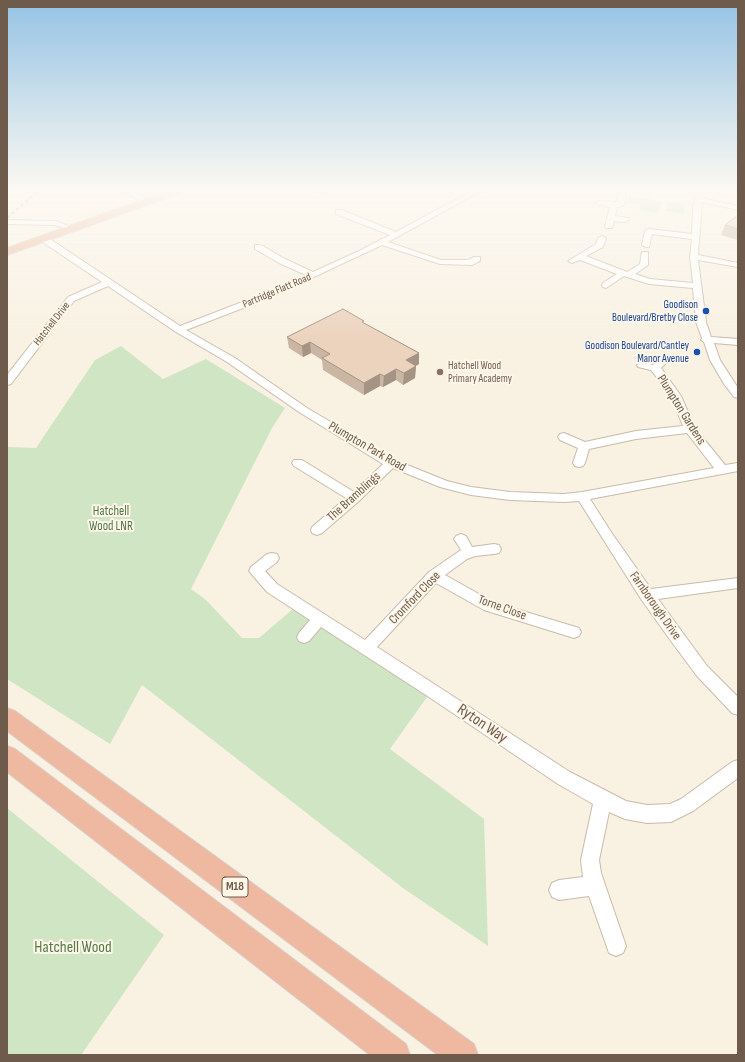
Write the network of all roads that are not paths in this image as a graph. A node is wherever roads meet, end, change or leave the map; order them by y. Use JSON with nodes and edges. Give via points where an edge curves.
{"nodes":[{"id":1,"x":40,"y":241,"type":"edge"},
{"id":2,"x":46,"y":241,"type":"edge"},
{"id":3,"x":388,"y":241,"type":"edge"},
{"id":4,"x":601,"y":241,"type":"edge"},
{"id":5,"x":647,"y":241,"type":"edge"},
{"id":6,"x":696,"y":241,"type":"edge"},
{"id":7,"x":383,"y":243,"type":"junction"},
{"id":8,"x":646,"y":245,"type":"dead end"},
{"id":9,"x":258,"y":247,"type":"dead end"},
{"id":10,"x":7,"y":252,"type":"edge"},
{"id":11,"x":645,"y":254,"type":"dead end"},
{"id":12,"x":581,"y":257,"type":"junction"},
{"id":13,"x":694,"y":257,"type":"junction"},
{"id":14,"x":477,"y":259,"type":"dead end"},
{"id":15,"x":572,"y":261,"type":"dead end"},
{"id":16,"x":738,"y":265,"type":"edge"},
{"id":17,"x":625,"y":274,"type":"junction"},
{"id":18,"x":314,"y":276,"type":"junction"},
{"id":19,"x":108,"y":282,"type":"junction"},
{"id":20,"x":606,"y":285,"type":"dead end"},
{"id":21,"x":696,"y":286,"type":"junction"},
{"id":22,"x":179,"y":330,"type":"junction"},
{"id":23,"x":706,"y":340,"type":"junction"},
{"id":24,"x":738,"y":342,"type":"edge"},
{"id":25,"x":642,"y":365,"type":"dead end"},
{"id":26,"x":7,"y":382,"type":"edge"},
{"id":27,"x":738,"y":395,"type":"edge"},
{"id":28,"x":690,"y":429,"type":"junction"},
{"id":29,"x":564,"y":437,"type":"dead end"},
{"id":30,"x":584,"y":446,"type":"junction"},
{"id":31,"x":298,"y":463,"type":"dead end"},
{"id":32,"x":391,"y":463,"type":"junction"},
{"id":33,"x":579,"y":463,"type":"dead end"},
{"id":34,"x":738,"y":467,"type":"edge"},
{"id":35,"x":722,"y":470,"type":"junction"},
{"id":36,"x":582,"y":496,"type":"junction"},
{"id":37,"x":355,"y":498,"type":"junction"},
{"id":38,"x":317,"y":530,"type":"dead end"},
{"id":39,"x":462,"y":539,"type":"dead end"},
{"id":40,"x":494,"y":549,"type":"dead end"},
{"id":41,"x":469,"y":553,"type":"junction"},
{"id":42,"x":272,"y":558,"type":"dead end"},
{"id":43,"x":434,"y":576,"type":"junction"},
{"id":44,"x":738,"y":583,"type":"edge"},
{"id":45,"x":646,"y":595,"type":"junction"},
{"id":46,"x":320,"y":619,"type":"junction"},
{"id":47,"x":574,"y":632,"type":"dead end"},
{"id":48,"x":304,"y":637,"type":"dead end"},
{"id":49,"x":366,"y":649,"type":"junction"},
{"id":50,"x":738,"y":708,"type":"edge"},
{"id":51,"x":7,"y":718,"type":"edge"},
{"id":52,"x":7,"y":757,"type":"edge"},
{"id":53,"x":738,"y":768,"type":"edge"},
{"id":54,"x":603,"y":800,"type":"junction"},
{"id":55,"x":595,"y":886,"type":"junction"},
{"id":56,"x":559,"y":890,"type":"dead end"},
{"id":57,"x":616,"y":946,"type":"dead end"},
{"id":58,"x":395,"y":1055,"type":"edge"},
{"id":59,"x":463,"y":1055,"type":"edge"}],
"edges":[{"from":1,"to":10,"type":"highway"},
{"from":2,"to":19,"type":"street","name":"Plumpton Park Road"},
{"from":3,"to":7,"type":"street","name":"Partridge Flatt Road"},
{"from":4,"to":12,"type":"street","via":[[600,245]]},
{"from":5,"to":8,"type":"street"},
{"from":6,"to":13,"type":"street"},
{"from":7,"to":14,"type":"street","via":[[440,262],[470,263]]},
{"from":7,"to":18,"type":"street","name":"Partridge Flatt Road"},
{"from":9,"to":18,"type":"street"},
{"from":11,"to":17,"type":"street","via":[[644,265]]},
{"from":12,"to":15,"type":"street"},
{"from":12,"to":17,"type":"street"},
{"from":13,"to":16,"type":"street"},
{"from":13,"to":21,"type":"street"},
{"from":17,"to":20,"type":"street"},
{"from":17,"to":21,"type":"street","via":[[649,281]]},
{"from":18,"to":22,"type":"street","name":"Partridge Flatt Road"},
{"from":19,"to":22,"type":"street","name":"Plumpton Park Road"},
{"from":19,"to":26,"type":"street","name":"Hatchell Drive","via":[[72,299]]},
{"from":21,"to":23,"type":"street"},
{"from":22,"to":32,"type":"street","name":"Plumpton Park Road","via":[[232,360],[294,404]]},
{"from":23,"to":24,"type":"street"},
{"from":23,"to":27,"type":"street","via":[[728,384]]},
{"from":25,"to":28,"type":"street","name":"Plumpton Gardens","via":[[658,365],[676,396]]},
{"from":28,"to":30,"type":"street","via":[[636,435]]},
{"from":28,"to":35,"type":"street","name":"Plumpton Gardens"},
{"from":29,"to":30,"type":"street"},
{"from":30,"to":33,"type":"street"},
{"from":31,"to":37,"type":"street"},
{"from":32,"to":36,"type":"street","name":"Plumpton Park Road","via":[[437,482],[471,490],[541,498]]},
{"from":32,"to":37,"type":"street","name":"The Bramblings"},
{"from":34,"to":35,"type":"street","name":"Plumpton Park Road"},
{"from":35,"to":36,"type":"street","name":"Plumpton Park Road"},
{"from":36,"to":45,"type":"street","name":"Farnborough Drive"},
{"from":37,"to":38,"type":"street","name":"The Bramblings"},
{"from":39,"to":41,"type":"street"},
{"from":40,"to":41,"type":"street","name":"Cromford Close"},
{"from":41,"to":43,"type":"street","name":"Cromford Close","via":[[462,555]]},
{"from":42,"to":46,"type":"street","name":"Ryton Way","via":[[256,570],[272,588]]},
{"from":43,"to":47,"type":"street","name":"Torne Close","via":[[489,606]]},
{"from":43,"to":49,"type":"street","name":"Cromford Close"},
{"from":44,"to":45,"type":"street"},
{"from":45,"to":50,"type":"street","name":"Farnborough Drive","via":[[702,671]]},
{"from":46,"to":48,"type":"street"},
{"from":46,"to":49,"type":"street","name":"Ryton Way"},
{"from":49,"to":54,"type":"street","name":"Ryton Way","via":[[564,778]]},
{"from":51,"to":59,"type":"highway","number":"M18"},
{"from":52,"to":58,"type":"highway","number":"M18"},
{"from":53,"to":54,"type":"street","name":"Ryton Way","via":[[687,805],[671,813],[647,814],[625,810]]},
{"from":54,"to":55,"type":"street","via":[[590,860]]},
{"from":55,"to":56,"type":"street"},
{"from":55,"to":57,"type":"street"}]}
